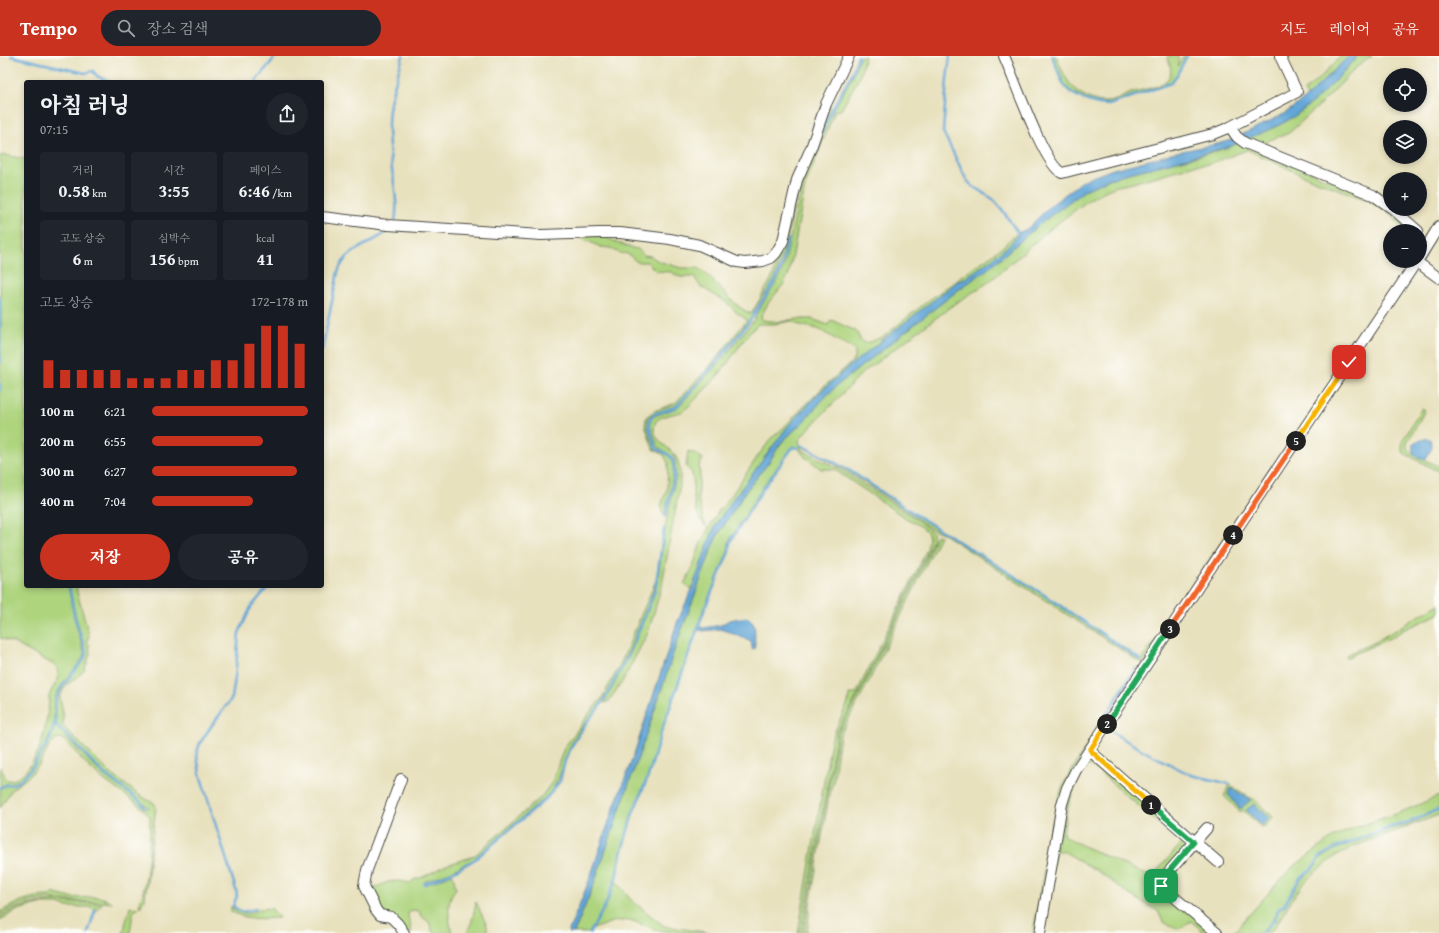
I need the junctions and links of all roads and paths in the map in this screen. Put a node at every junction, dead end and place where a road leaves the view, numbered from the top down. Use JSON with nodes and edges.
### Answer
{"nodes":[{"id":1,"x":849,"y":56,"type":"edge"},
{"id":2,"x":1004,"y":56,"type":"edge"},
{"id":3,"x":1280,"y":56,"type":"edge"},
{"id":4,"x":1230,"y":127,"type":"junction"},
{"id":5,"x":1383,"y":203,"type":"edge"},
{"id":6,"x":1401,"y":216,"type":"edge"},
{"id":7,"x":324,"y":217,"type":"edge"},
{"id":8,"x":1410,"y":224,"type":"edge"},
{"id":9,"x":1439,"y":226,"type":"edge"},
{"id":10,"x":1427,"y":237,"type":"edge"},
{"id":11,"x":1430,"y":239,"type":"junction"},
{"id":12,"x":1427,"y":244,"type":"edge"},
{"id":13,"x":1413,"y":268,"type":"edge"},
{"id":14,"x":1427,"y":268,"type":"edge"},
{"id":15,"x":1439,"y":278,"type":"edge"},
{"id":16,"x":1090,"y":750,"type":"junction"},
{"id":17,"x":401,"y":779,"type":"dead end"},
{"id":18,"x":1207,"y":828,"type":"dead end"},
{"id":19,"x":1194,"y":842,"type":"junction"},
{"id":20,"x":1218,"y":862,"type":"dead end"},
{"id":21,"x":404,"y":933,"type":"edge"},
{"id":22,"x":1040,"y":933,"type":"edge"},
{"id":23,"x":1217,"y":933,"type":"edge"}],
"edges":[{"from":1,"to":7,"type":"street"},
{"from":2,"to":4,"type":"street"},
{"from":3,"to":4,"type":"street"},
{"from":4,"to":5,"type":"street"},
{"from":6,"to":8,"type":"street"},
{"from":9,"to":11,"type":"street"},
{"from":10,"to":11,"type":"street"},
{"from":11,"to":12,"type":"street"},
{"from":13,"to":16,"type":"street"},
{"from":14,"to":15,"type":"street"},
{"from":16,"to":19,"type":"street"},
{"from":16,"to":22,"type":"street"},
{"from":17,"to":21,"type":"street"},
{"from":18,"to":19,"type":"street"},
{"from":19,"to":20,"type":"street"},
{"from":19,"to":23,"type":"street"}]}
